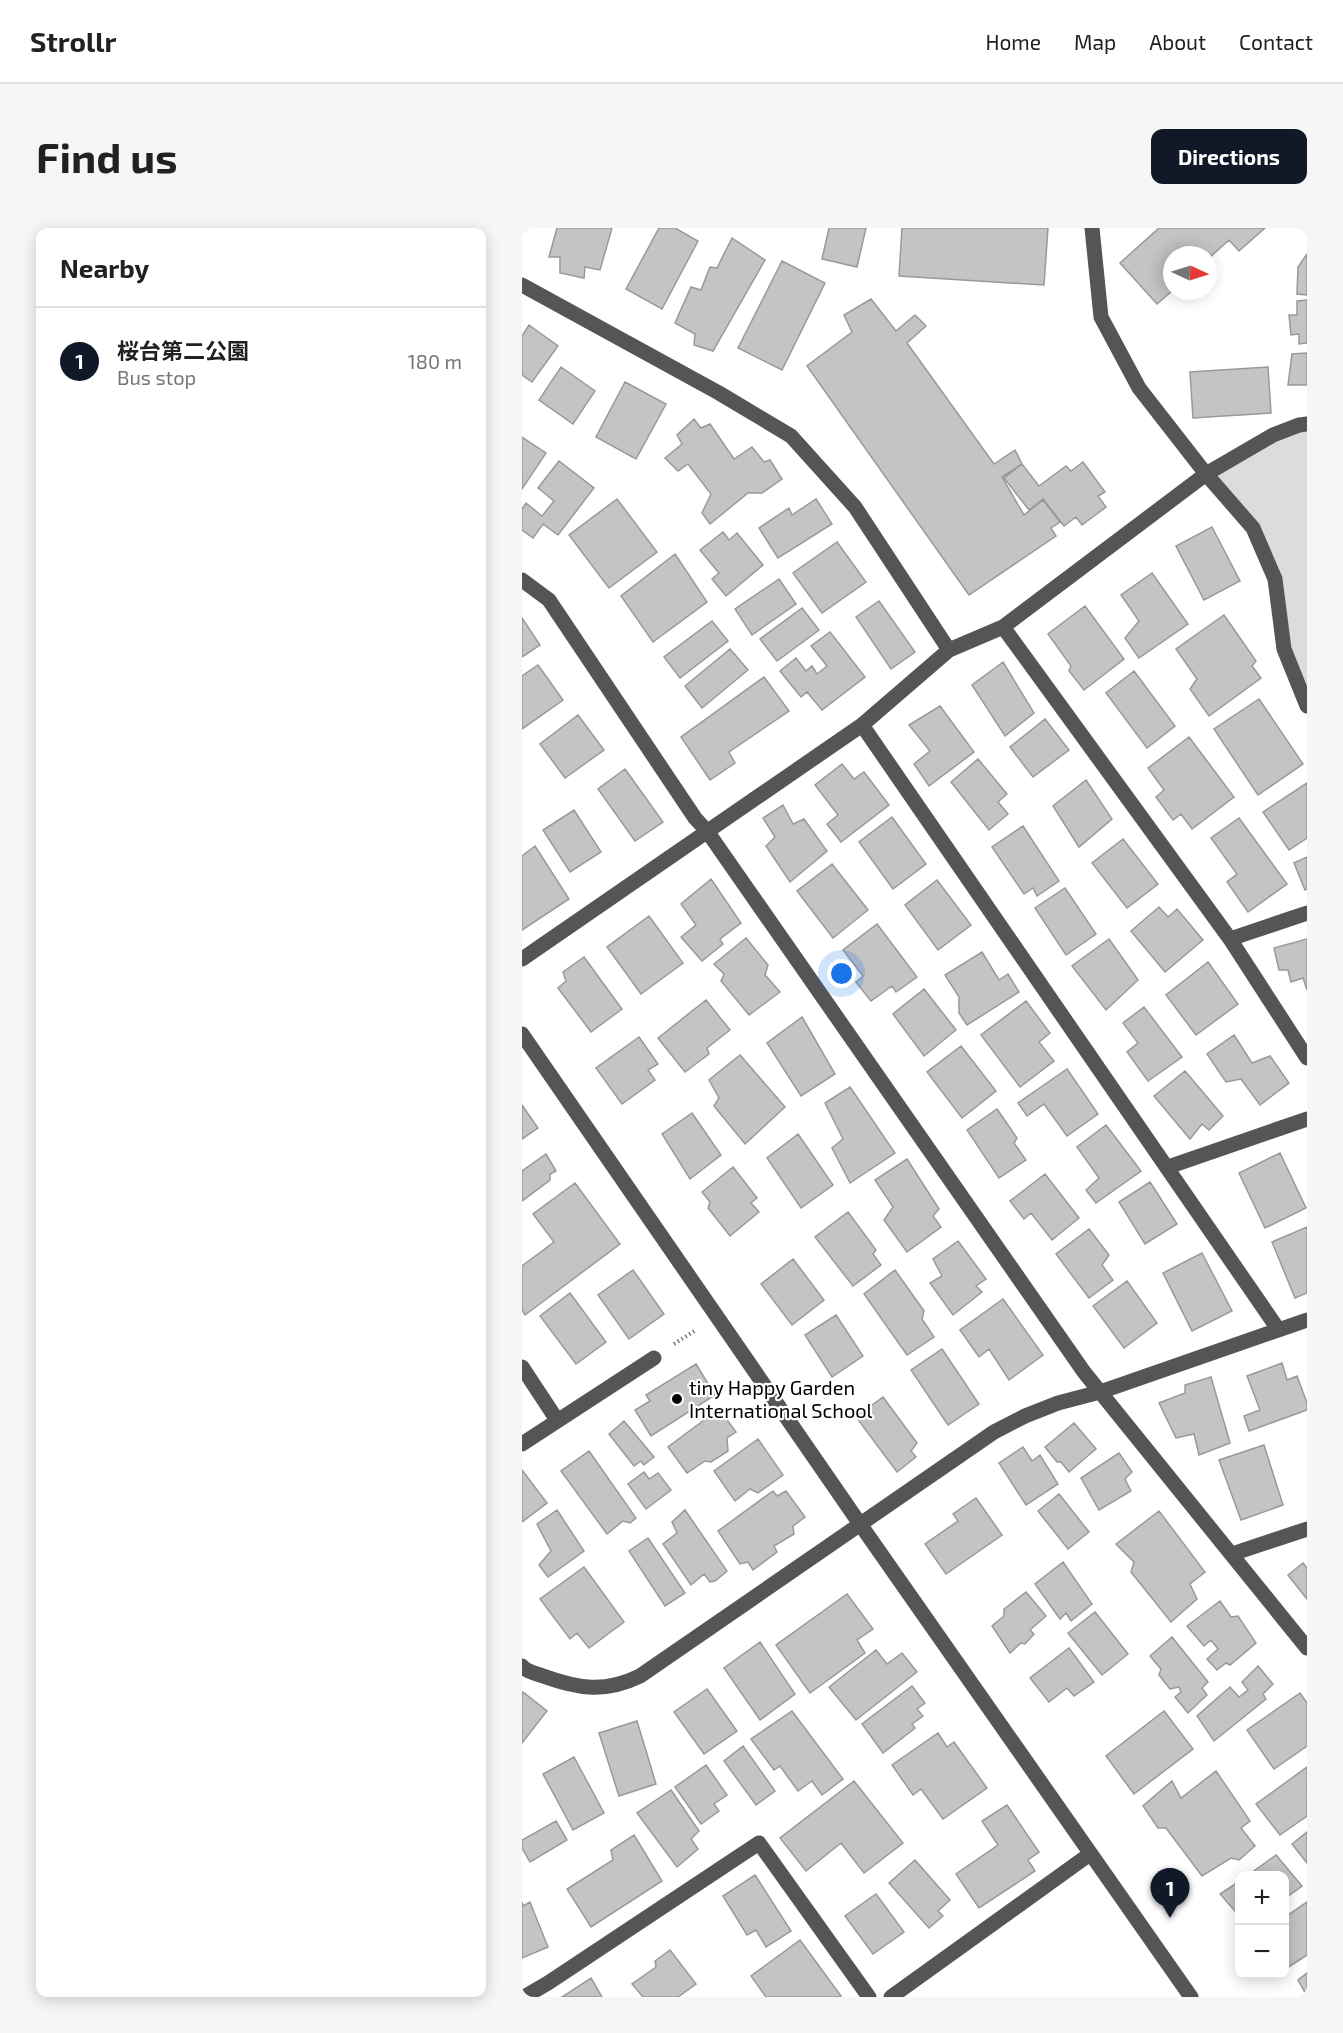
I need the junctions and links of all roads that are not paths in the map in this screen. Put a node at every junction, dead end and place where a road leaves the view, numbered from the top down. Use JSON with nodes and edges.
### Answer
{"nodes":[{"id":1,"x":1092,"y":228,"type":"edge"},
{"id":2,"x":522,"y":285,"type":"edge"},
{"id":3,"x":1307,"y":424,"type":"edge"},
{"id":4,"x":1206,"y":474,"type":"junction"},
{"id":5,"x":522,"y":580,"type":"edge"},
{"id":6,"x":1003,"y":627,"type":"junction"},
{"id":7,"x":949,"y":650,"type":"junction"},
{"id":8,"x":1307,"y":706,"type":"edge"},
{"id":9,"x":862,"y":725,"type":"junction"},
{"id":10,"x":707,"y":831,"type":"junction"},
{"id":11,"x":1307,"y":913,"type":"edge"},
{"id":12,"x":1230,"y":939,"type":"junction"},
{"id":13,"x":522,"y":959,"type":"edge"},
{"id":14,"x":522,"y":1034,"type":"edge"},
{"id":15,"x":1307,"y":1058,"type":"edge"},
{"id":16,"x":1307,"y":1119,"type":"edge"},
{"id":17,"x":1168,"y":1167,"type":"junction"},
{"id":18,"x":1307,"y":1320,"type":"edge"},
{"id":19,"x":1278,"y":1329,"type":"junction"},
{"id":20,"x":654,"y":1358,"type":"road end"},
{"id":21,"x":522,"y":1367,"type":"edge"},
{"id":22,"x":1100,"y":1392,"type":"junction"},
{"id":23,"x":557,"y":1420,"type":"junction"},
{"id":24,"x":522,"y":1444,"type":"edge"},
{"id":25,"x":860,"y":1524,"type":"junction"},
{"id":26,"x":1307,"y":1529,"type":"edge"},
{"id":27,"x":1232,"y":1554,"type":"junction"},
{"id":28,"x":1307,"y":1648,"type":"edge"},
{"id":29,"x":522,"y":1666,"type":"edge"},
{"id":30,"x":1090,"y":1854,"type":"junction"},
{"id":31,"x":524,"y":1997,"type":"edge"},
{"id":32,"x":869,"y":1997,"type":"edge"},
{"id":33,"x":891,"y":1997,"type":"edge"},
{"id":34,"x":1191,"y":1997,"type":"edge"}],
"edges":[{"from":1,"to":4,"type":"street"},
{"from":2,"to":7,"type":"street"},
{"from":3,"to":4,"type":"street"},
{"from":4,"to":6,"type":"street"},
{"from":4,"to":8,"type":"street"},
{"from":5,"to":10,"type":"street"},
{"from":6,"to":7,"type":"street"},
{"from":6,"to":12,"type":"street"},
{"from":7,"to":9,"type":"street"},
{"from":9,"to":10,"type":"street"},
{"from":9,"to":17,"type":"street"},
{"from":10,"to":13,"type":"street"},
{"from":10,"to":22,"type":"street"},
{"from":11,"to":12,"type":"street"},
{"from":12,"to":15,"type":"street"},
{"from":14,"to":25,"type":"street"},
{"from":16,"to":17,"type":"street"},
{"from":17,"to":19,"type":"street"},
{"from":18,"to":19,"type":"street"},
{"from":19,"to":22,"type":"street"},
{"from":20,"to":23,"type":"street"},
{"from":21,"to":23,"type":"street"},
{"from":22,"to":25,"type":"street"},
{"from":22,"to":27,"type":"street"},
{"from":23,"to":24,"type":"street"},
{"from":25,"to":29,"type":"street"},
{"from":25,"to":30,"type":"street"},
{"from":26,"to":27,"type":"street"},
{"from":27,"to":28,"type":"street"},
{"from":30,"to":33,"type":"street"},
{"from":30,"to":34,"type":"street"},
{"from":31,"to":32,"type":"street"}]}
